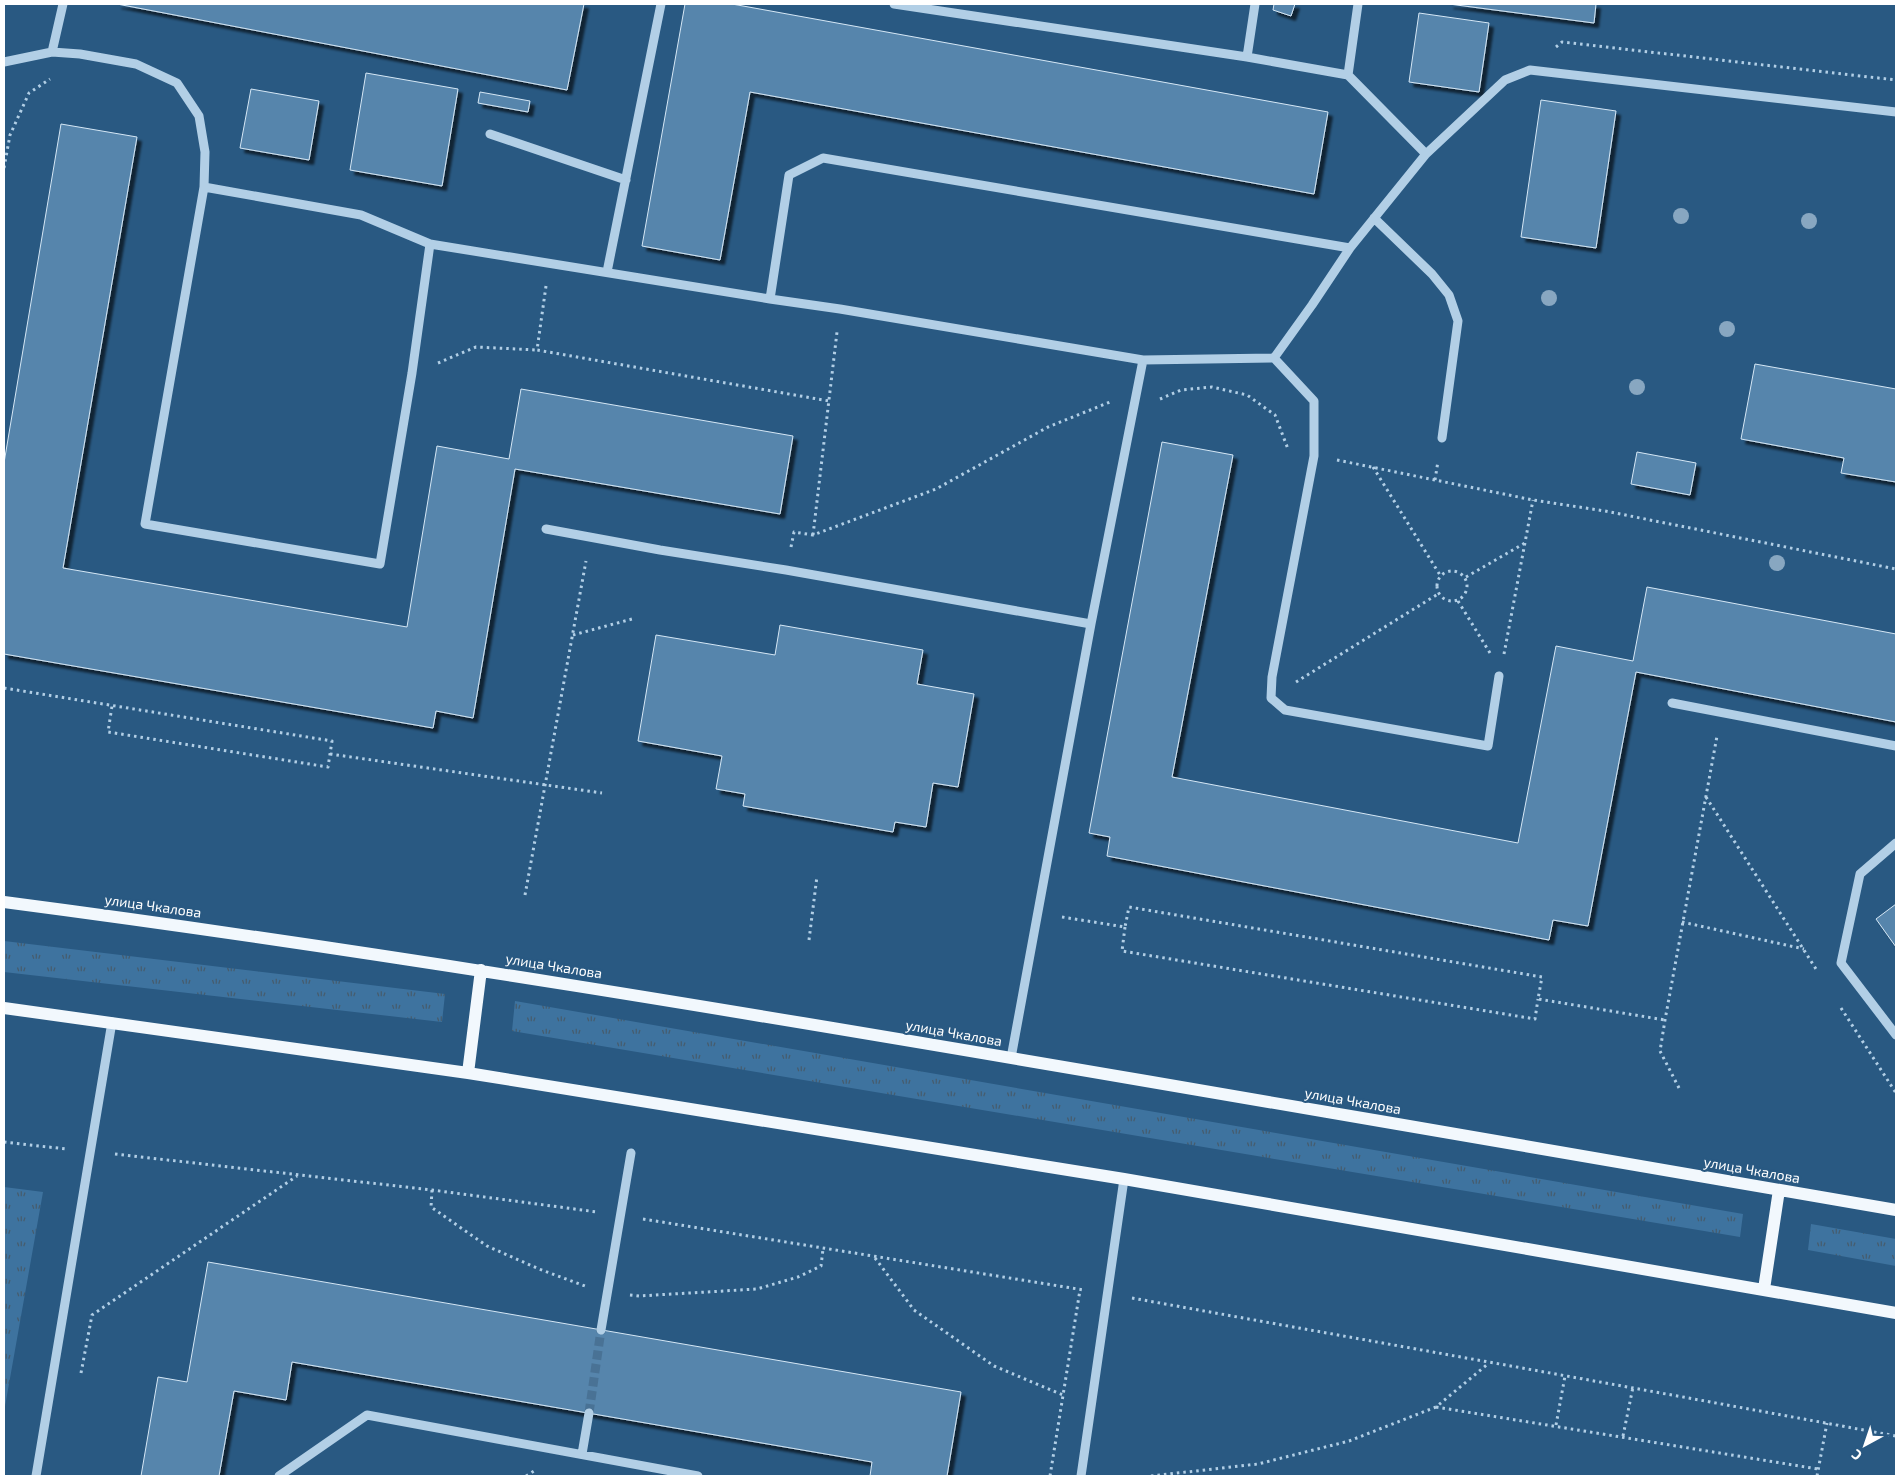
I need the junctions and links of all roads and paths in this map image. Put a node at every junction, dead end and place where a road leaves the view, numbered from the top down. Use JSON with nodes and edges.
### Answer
{"nodes":[{"id":1,"x":62,"y":4,"type":"edge"},
{"id":2,"x":661,"y":4,"type":"edge"},
{"id":3,"x":894,"y":4,"type":"edge"},
{"id":4,"x":1255,"y":4,"type":"edge"},
{"id":5,"x":1358,"y":4,"type":"edge"},
{"id":6,"x":52,"y":52,"type":"junction"},
{"id":7,"x":1247,"y":58,"type":"junction"},
{"id":8,"x":4,"y":62,"type":"edge"},
{"id":9,"x":1530,"y":70,"type":"junction"},
{"id":10,"x":58,"y":74,"type":"dead end"},
{"id":11,"x":1348,"y":76,"type":"junction"},
{"id":12,"x":1896,"y":80,"type":"edge"},
{"id":13,"x":1896,"y":112,"type":"edge"},
{"id":14,"x":490,"y":134,"type":"dead end"},
{"id":15,"x":1426,"y":154,"type":"junction"},
{"id":16,"x":4,"y":168,"type":"edge"},
{"id":17,"x":626,"y":180,"type":"junction"},
{"id":18,"x":204,"y":187,"type":"junction"},
{"id":19,"x":1374,"y":218,"type":"junction"},
{"id":20,"x":430,"y":244,"type":"junction"},
{"id":21,"x":1350,"y":248,"type":"junction"},
{"id":22,"x":549,"y":263,"type":"junction"},
{"id":23,"x":607,"y":272,"type":"junction"},
{"id":24,"x":770,"y":299,"type":"junction"},
{"id":25,"x":840,"y":309,"type":"junction"},
{"id":26,"x":537,"y":350,"type":"junction"},
{"id":27,"x":1274,"y":358,"type":"junction"},
{"id":28,"x":1143,"y":360,"type":"junction"},
{"id":29,"x":412,"y":373,"type":"junction"},
{"id":30,"x":829,"y":401,"type":"junction"},
{"id":31,"x":1134,"y":405,"type":"junction"},
{"id":32,"x":1442,"y":438,"type":"dead end"},
{"id":33,"x":1314,"y":456,"type":"junction"},
{"id":34,"x":1372,"y":467,"type":"junction"},
{"id":35,"x":1533,"y":500,"type":"junction"},
{"id":36,"x":546,"y":529,"type":"dead end"},
{"id":37,"x":813,"y":535,"type":"junction"},
{"id":38,"x":590,"y":537,"type":"junction"},
{"id":39,"x":1525,"y":543,"type":"junction"},
{"id":40,"x":1896,"y":569,"type":"edge"},
{"id":41,"x":786,"y":570,"type":"junction"},
{"id":42,"x":1440,"y":575,"type":"junction"},
{"id":43,"x":1466,"y":577,"type":"junction"},
{"id":44,"x":1438,"y":594,"type":"junction"},
{"id":45,"x":1458,"y":600,"type":"junction"},
{"id":46,"x":632,"y":619,"type":"dead end"},
{"id":47,"x":1091,"y":624,"type":"junction"},
{"id":48,"x":572,"y":635,"type":"junction"},
{"id":49,"x":1500,"y":673,"type":"junction"},
{"id":50,"x":4,"y":688,"type":"edge"},
{"id":51,"x":1271,"y":698,"type":"junction"},
{"id":52,"x":1672,"y":703,"type":"dead end"},
{"id":53,"x":112,"y":706,"type":"junction"},
{"id":54,"x":1721,"y":712,"type":"junction"},
{"id":55,"x":1896,"y":746,"type":"edge"},
{"id":56,"x":330,"y":754,"type":"junction"},
{"id":57,"x":546,"y":784,"type":"junction"},
{"id":58,"x":602,"y":793,"type":"dead end"},
{"id":59,"x":1706,"y":797,"type":"junction"},
{"id":60,"x":1896,"y":843,"type":"edge"},
{"id":61,"x":817,"y":876,"type":"dead end"},
{"id":62,"x":525,"y":895,"type":"dead end"},
{"id":63,"x":4,"y":902,"type":"edge"},
{"id":64,"x":1037,"y":912,"type":"junction"},
{"id":65,"x":1682,"y":922,"type":"junction"},
{"id":66,"x":1125,"y":927,"type":"junction"},
{"id":67,"x":809,"y":940,"type":"dead end"},
{"id":68,"x":1804,"y":949,"type":"junction"},
{"id":69,"x":481,"y":970,"type":"junction"},
{"id":70,"x":1819,"y":973,"type":"dead end"},
{"id":71,"x":1538,"y":999,"type":"junction"},
{"id":72,"x":1840,"y":1005,"type":"dead end"},
{"id":73,"x":4,"y":1008,"type":"edge"},
{"id":74,"x":1665,"y":1020,"type":"junction"},
{"id":75,"x":112,"y":1022,"type":"junction"},
{"id":76,"x":1896,"y":1036,"type":"edge"},
{"id":77,"x":1011,"y":1058,"type":"junction"},
{"id":78,"x":468,"y":1073,"type":"junction"},
{"id":79,"x":1679,"y":1088,"type":"dead end"},
{"id":80,"x":1896,"y":1094,"type":"edge"},
{"id":81,"x":4,"y":1142,"type":"edge"},
{"id":82,"x":89,"y":1151,"type":"junction"},
{"id":83,"x":631,"y":1152,"type":"dead end"},
{"id":84,"x":297,"y":1176,"type":"junction"},
{"id":85,"x":1124,"y":1179,"type":"junction"},
{"id":86,"x":1779,"y":1190,"type":"junction"},
{"id":87,"x":1896,"y":1210,"type":"edge"},
{"id":88,"x":620,"y":1215,"type":"junction"},
{"id":89,"x":874,"y":1257,"type":"junction"},
{"id":90,"x":1080,"y":1290,"type":"junction"},
{"id":91,"x":1764,"y":1290,"type":"junction"},
{"id":92,"x":1108,"y":1293,"type":"junction"},
{"id":93,"x":1896,"y":1313,"type":"edge"},
{"id":94,"x":602,"y":1330,"type":"tunnel mouth"},
{"id":95,"x":1489,"y":1363,"type":"junction"},
{"id":96,"x":1565,"y":1376,"type":"junction"},
{"id":97,"x":79,"y":1382,"type":"dead end"},
{"id":98,"x":1633,"y":1387,"type":"junction"},
{"id":99,"x":1064,"y":1395,"type":"junction"},
{"id":100,"x":1436,"y":1407,"type":"junction"},
{"id":101,"x":589,"y":1413,"type":"tunnel mouth"},
{"id":102,"x":1827,"y":1423,"type":"junction"},
{"id":103,"x":1556,"y":1426,"type":"junction"},
{"id":104,"x":1623,"y":1436,"type":"junction"},
{"id":105,"x":1896,"y":1436,"type":"edge"},
{"id":106,"x":582,"y":1454,"type":"junction"},
{"id":107,"x":1818,"y":1470,"type":"junction"},
{"id":108,"x":36,"y":1476,"type":"edge"},
{"id":109,"x":279,"y":1476,"type":"edge"},
{"id":110,"x":698,"y":1476,"type":"edge"},
{"id":111,"x":1050,"y":1476,"type":"edge"},
{"id":112,"x":1081,"y":1476,"type":"edge"},
{"id":113,"x":1151,"y":1476,"type":"edge"},
{"id":114,"x":1817,"y":1476,"type":"edge"}],
"edges":[{"from":1,"to":6,"type":"street"},
{"from":2,"to":17,"type":"street"},
{"from":3,"to":7,"type":"street"},
{"from":4,"to":7,"type":"street"},
{"from":5,"to":11,"type":"street"},
{"from":6,"to":8,"type":"street"},
{"from":6,"to":18,"type":"street"},
{"from":7,"to":11,"type":"street"},
{"from":9,"to":12,"type":"path"},
{"from":9,"to":13,"type":"street"},
{"from":9,"to":15,"type":"street"},
{"from":10,"to":16,"type":"path"},
{"from":11,"to":15,"type":"street"},
{"from":14,"to":17,"type":"street"},
{"from":15,"to":19,"type":"street"},
{"from":17,"to":23,"type":"street"},
{"from":18,"to":20,"type":"street"},
{"from":18,"to":29,"type":"street"},
{"from":19,"to":21,"type":"street"},
{"from":19,"to":32,"type":"street"},
{"from":20,"to":22,"type":"street"},
{"from":20,"to":29,"type":"street"},
{"from":21,"to":24,"type":"street"},
{"from":21,"to":27,"type":"street"},
{"from":22,"to":23,"type":"street"},
{"from":22,"to":26,"type":"path"},
{"from":23,"to":24,"type":"street"},
{"from":24,"to":25,"type":"street"},
{"from":25,"to":28,"type":"street"},
{"from":25,"to":30,"type":"path"},
{"from":26,"to":29,"type":"path"},
{"from":26,"to":30,"type":"path"},
{"from":27,"to":28,"type":"street"},
{"from":27,"to":33,"type":"street"},
{"from":28,"to":31,"type":"street"},
{"from":30,"to":37,"type":"path"},
{"from":31,"to":33,"type":"path"},
{"from":31,"to":37,"type":"path"},
{"from":31,"to":47,"type":"street"},
{"from":33,"to":34,"type":"path"},
{"from":33,"to":51,"type":"street"},
{"from":34,"to":35,"type":"path"},
{"from":34,"to":42,"type":"path"},
{"from":35,"to":39,"type":"path"},
{"from":35,"to":40,"type":"path"},
{"from":36,"to":38,"type":"street"},
{"from":37,"to":41,"type":"path"},
{"from":38,"to":41,"type":"street"},
{"from":38,"to":48,"type":"path"},
{"from":39,"to":43,"type":"path"},
{"from":39,"to":49,"type":"path"},
{"from":41,"to":47,"type":"street"},
{"from":42,"to":43,"type":"path"},
{"from":42,"to":44,"type":"path"},
{"from":43,"to":45,"type":"path"},
{"from":44,"to":45,"type":"path"},
{"from":44,"to":51,"type":"path"},
{"from":45,"to":49,"type":"path"},
{"from":46,"to":48,"type":"path"},
{"from":47,"to":64,"type":"street"},
{"from":48,"to":57,"type":"path"},
{"from":49,"to":51,"type":"street"},
{"from":50,"to":53,"type":"path"},
{"from":52,"to":54,"type":"street"},
{"from":53,"to":56,"type":"path"},
{"from":53,"to":56,"type":"path"},
{"from":54,"to":55,"type":"street"},
{"from":54,"to":59,"type":"path"},
{"from":56,"to":57,"type":"path"},
{"from":57,"to":58,"type":"path"},
{"from":57,"to":62,"type":"path"},
{"from":59,"to":65,"type":"path"},
{"from":59,"to":68,"type":"path"},
{"from":60,"to":76,"type":"street"},
{"from":61,"to":67,"type":"path"},
{"from":63,"to":69,"type":"main road","name":"улица Чкалова"},
{"from":64,"to":66,"type":"path"},
{"from":64,"to":77,"type":"street"},
{"from":65,"to":68,"type":"path"},
{"from":65,"to":74,"type":"path"},
{"from":66,"to":71,"type":"path"},
{"from":66,"to":71,"type":"path"},
{"from":68,"to":70,"type":"path"},
{"from":69,"to":77,"type":"main road","name":"улица Чкалова"},
{"from":69,"to":78,"type":"main road"},
{"from":71,"to":74,"type":"path"},
{"from":72,"to":80,"type":"path"},
{"from":73,"to":75,"type":"main road"},
{"from":74,"to":79,"type":"path"},
{"from":75,"to":78,"type":"main road"},
{"from":75,"to":82,"type":"street"},
{"from":77,"to":86,"type":"main road","name":"улица Чкалова"},
{"from":78,"to":85,"type":"main road"},
{"from":81,"to":82,"type":"path"},
{"from":82,"to":84,"type":"path"},
{"from":82,"to":108,"type":"street"},
{"from":83,"to":88,"type":"street"},
{"from":84,"to":88,"type":"path"},
{"from":84,"to":97,"type":"path"},
{"from":85,"to":91,"type":"main road"},
{"from":85,"to":92,"type":"street"},
{"from":86,"to":87,"type":"main road","name":"улица Чкалова"},
{"from":86,"to":91,"type":"main road"},
{"from":88,"to":89,"type":"path"},
{"from":88,"to":94,"type":"street"},
{"from":89,"to":90,"type":"path"},
{"from":89,"to":99,"type":"path"},
{"from":90,"to":92,"type":"path"},
{"from":90,"to":99,"type":"path"},
{"from":91,"to":93,"type":"main road"},
{"from":92,"to":95,"type":"path"},
{"from":92,"to":112,"type":"street"},
{"from":95,"to":96,"type":"path"},
{"from":95,"to":100,"type":"path"},
{"from":96,"to":98,"type":"path"},
{"from":96,"to":103,"type":"path"},
{"from":98,"to":102,"type":"path"},
{"from":98,"to":104,"type":"path"},
{"from":99,"to":111,"type":"path"},
{"from":100,"to":103,"type":"path"},
{"from":100,"to":113,"type":"path"},
{"from":101,"to":106,"type":"street"},
{"from":102,"to":105,"type":"path"},
{"from":102,"to":107,"type":"path"},
{"from":103,"to":104,"type":"path"},
{"from":104,"to":107,"type":"path"},
{"from":106,"to":109,"type":"street"},
{"from":106,"to":110,"type":"street"},
{"from":107,"to":114,"type":"path"}]}
